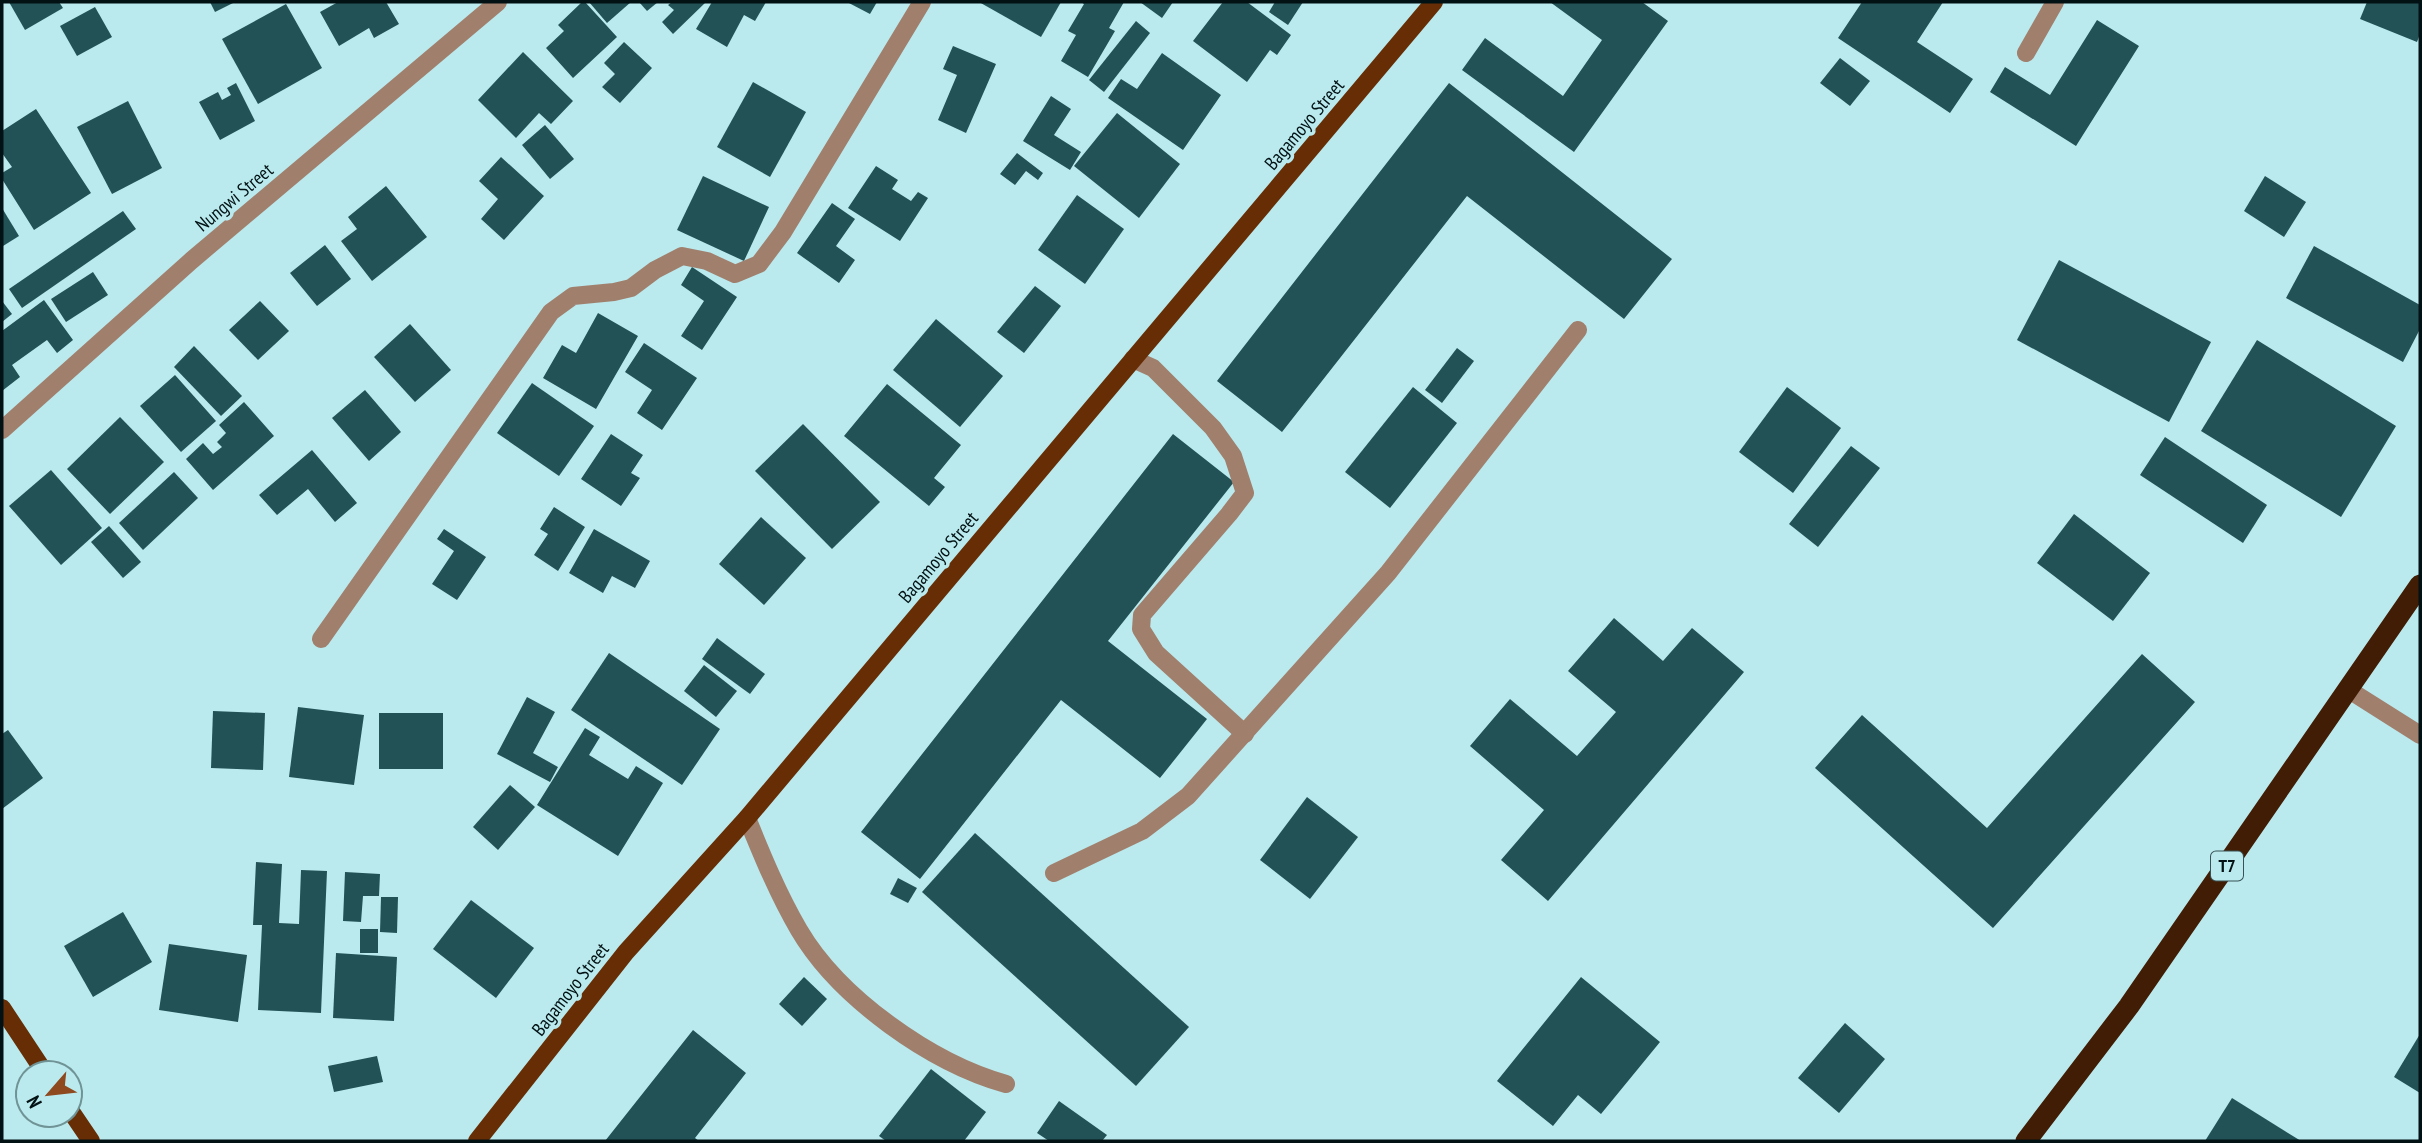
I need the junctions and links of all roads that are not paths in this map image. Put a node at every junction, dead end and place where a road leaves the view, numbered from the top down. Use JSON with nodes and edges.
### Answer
{"nodes":[{"id":1,"x":498,"y":2,"type":"edge"},
{"id":2,"x":922,"y":2,"type":"edge"},
{"id":3,"x":1434,"y":2,"type":"edge"},
{"id":4,"x":2055,"y":2,"type":"edge"},
{"id":5,"x":2026,"y":53,"type":"dead end"},
{"id":6,"x":1578,"y":330,"type":"dead end"},
{"id":7,"x":1133,"y":359,"type":"junction"},
{"id":8,"x":2,"y":430,"type":"edge"},
{"id":9,"x":2420,"y":585,"type":"edge"},
{"id":10,"x":321,"y":639,"type":"dead end"},
{"id":11,"x":2349,"y":690,"type":"junction"},
{"id":12,"x":1245,"y":734,"type":"junction"},
{"id":13,"x":2420,"y":735,"type":"edge"},
{"id":14,"x":747,"y":818,"type":"junction"},
{"id":15,"x":1054,"y":873,"type":"dead end"},
{"id":16,"x":2,"y":1008,"type":"edge"},
{"id":17,"x":36,"y":1059,"type":"edge"},
{"id":18,"x":1006,"y":1084,"type":"dead end"},
{"id":19,"x":477,"y":1141,"type":"edge"},
{"id":20,"x":2026,"y":1141,"type":"edge"}],
"edges":[{"from":1,"to":8,"type":"street","name":"Nungwi Street"},
{"from":2,"to":10,"type":"street"},
{"from":3,"to":7,"type":"main road","name":"Bagamoyo Street"},
{"from":4,"to":5,"type":"street"},
{"from":6,"to":12,"type":"street"},
{"from":7,"to":12,"type":"street"},
{"from":7,"to":14,"type":"main road","name":"Bagamoyo Street"},
{"from":9,"to":11,"type":"highway","number":"T7"},
{"from":11,"to":13,"type":"street"},
{"from":11,"to":20,"type":"highway","number":"T7"},
{"from":12,"to":15,"type":"street"},
{"from":14,"to":18,"type":"street"},
{"from":14,"to":19,"type":"main road","name":"Bagamoyo Street"},
{"from":16,"to":17,"type":"main road"}]}
